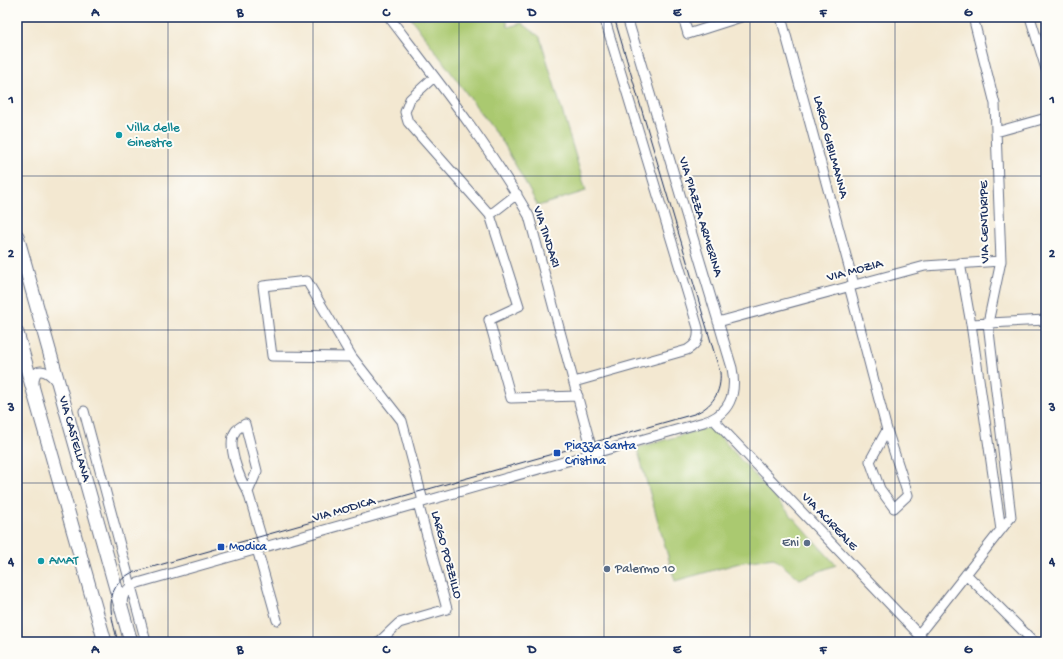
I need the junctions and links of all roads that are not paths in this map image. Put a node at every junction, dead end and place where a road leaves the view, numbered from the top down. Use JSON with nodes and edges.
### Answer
{"nodes":[{"id":1,"x":389,"y":17,"type":"edge"},
{"id":2,"x":604,"y":17,"type":"edge"},
{"id":3,"x":627,"y":17,"type":"edge"},
{"id":4,"x":683,"y":17,"type":"edge"},
{"id":5,"x":741,"y":17,"type":"edge"},
{"id":6,"x":781,"y":17,"type":"edge"},
{"id":7,"x":973,"y":17,"type":"edge"},
{"id":8,"x":1030,"y":17,"type":"edge"},
{"id":9,"x":1046,"y":69,"type":"edge"},
{"id":10,"x":434,"y":77,"type":"junction"},
{"id":11,"x":1046,"y":118,"type":"edge"},
{"id":12,"x":996,"y":132,"type":"junction"},
{"id":13,"x":517,"y":194,"type":"junction"},
{"id":14,"x":490,"y":215,"type":"junction"},
{"id":15,"x":17,"y":236,"type":"edge"},
{"id":16,"x":1001,"y":261,"type":"junction"},
{"id":17,"x":960,"y":263,"type":"junction"},
{"id":18,"x":851,"y":285,"type":"junction"},
{"id":19,"x":1046,"y":320,"type":"edge"},
{"id":20,"x":718,"y":322,"type":"junction"},
{"id":21,"x":988,"y":323,"type":"junction"},
{"id":22,"x":971,"y":324,"type":"junction"},
{"id":23,"x":18,"y":340,"type":"edge"},
{"id":24,"x":352,"y":357,"type":"junction"},
{"id":25,"x":574,"y":382,"type":"junction"},
{"id":26,"x":58,"y":384,"type":"junction"},
{"id":27,"x":34,"y":395,"type":"junction"},
{"id":28,"x":578,"y":396,"type":"junction"},
{"id":29,"x":84,"y":410,"type":"dead end"},
{"id":30,"x":713,"y":419,"type":"junction"},
{"id":31,"x":887,"y":430,"type":"junction"},
{"id":32,"x":593,"y":454,"type":"junction"},
{"id":33,"x":248,"y":492,"type":"junction"},
{"id":34,"x":421,"y":502,"type":"junction"},
{"id":35,"x":1001,"y":530,"type":"junction"},
{"id":36,"x":260,"y":548,"type":"junction"},
{"id":37,"x":966,"y":574,"type":"junction"},
{"id":38,"x":131,"y":586,"type":"junction"},
{"id":39,"x":122,"y":612,"type":"junction"},
{"id":40,"x":277,"y":620,"type":"dead end"},
{"id":41,"x":919,"y":634,"type":"junction"},
{"id":42,"x":106,"y":642,"type":"edge"},
{"id":43,"x":131,"y":642,"type":"edge"},
{"id":44,"x":146,"y":642,"type":"edge"},
{"id":45,"x":379,"y":642,"type":"edge"},
{"id":46,"x":926,"y":642,"type":"edge"},
{"id":47,"x":1034,"y":642,"type":"edge"}],
"edges":[{"from":1,"to":10,"type":"street","name":"VIA TINDARI"},
{"from":2,"to":25,"type":"street"},
{"from":3,"to":20,"type":"street","name":"VIA PIAZZA ARMERINA"},
{"from":4,"to":5,"type":"street"},
{"from":6,"to":18,"type":"street","name":"LARGO GIBILMANNA"},
{"from":7,"to":12,"type":"street","name":"VIA CENTURIPE"},
{"from":8,"to":9,"type":"street"},
{"from":10,"to":13,"type":"street","name":"VIA TINDARI"},
{"from":10,"to":14,"type":"street"},
{"from":11,"to":12,"type":"street"},
{"from":12,"to":16,"type":"street","name":"VIA CENTURIPE"},
{"from":13,"to":14,"type":"street"},
{"from":13,"to":25,"type":"street","name":"VIA TINDARI"},
{"from":14,"to":28,"type":"street"},
{"from":15,"to":26,"type":"main road","name":"VIA CASTELLANA"},
{"from":16,"to":17,"type":"street","name":"VIA MOZIA"},
{"from":16,"to":21,"type":"street","name":"VIA CENTURIPE"},
{"from":17,"to":18,"type":"street","name":"VIA MOZIA"},
{"from":17,"to":22,"type":"street"},
{"from":18,"to":20,"type":"street","name":"VIA MOZIA"},
{"from":18,"to":31,"type":"street","name":"LARGO GIBILMANNA"},
{"from":19,"to":21,"type":"street"},
{"from":20,"to":30,"type":"street","name":"VIA PIAZZA ARMERINA"},
{"from":21,"to":22,"type":"street"},
{"from":21,"to":35,"type":"street","name":"VIA CENTURIPE"},
{"from":22,"to":35,"type":"street"},
{"from":23,"to":27,"type":"main road","name":"VIA CASTELLANA"},
{"from":24,"to":24,"type":"street"},
{"from":24,"to":34,"type":"street"},
{"from":25,"to":28,"type":"street","name":"VIA TINDARI"},
{"from":26,"to":27,"type":"street"},
{"from":26,"to":39,"type":"main road","name":"VIA CASTELLANA"},
{"from":27,"to":42,"type":"main road","name":"VIA CASTELLANA"},
{"from":28,"to":32,"type":"street","name":"VIA TINDARI"},
{"from":29,"to":38,"type":"street"},
{"from":30,"to":32,"type":"street"},
{"from":30,"to":41,"type":"street","name":"VIA ACIREALE"},
{"from":31,"to":31,"type":"street","name":"LARGO GIBILMANNA"},
{"from":32,"to":34,"type":"street","name":"VIA MODICA"},
{"from":33,"to":33,"type":"street"},
{"from":33,"to":36,"type":"street"},
{"from":34,"to":36,"type":"street","name":"VIA MODICA"},
{"from":34,"to":45,"type":"street","name":"LARGO POZZILLO"},
{"from":35,"to":37,"type":"street","name":"VIA CENTURIPE"},
{"from":36,"to":38,"type":"street","name":"VIA MODICA"},
{"from":36,"to":40,"type":"street"},
{"from":37,"to":41,"type":"street","name":"VIA CENTURIPE"},
{"from":37,"to":47,"type":"street"},
{"from":38,"to":39,"type":"street"},
{"from":38,"to":44,"type":"street"},
{"from":39,"to":43,"type":"main road","name":"VIA CASTELLANA"},
{"from":41,"to":46,"type":"street","name":"VIA ACIREALE"}]}
